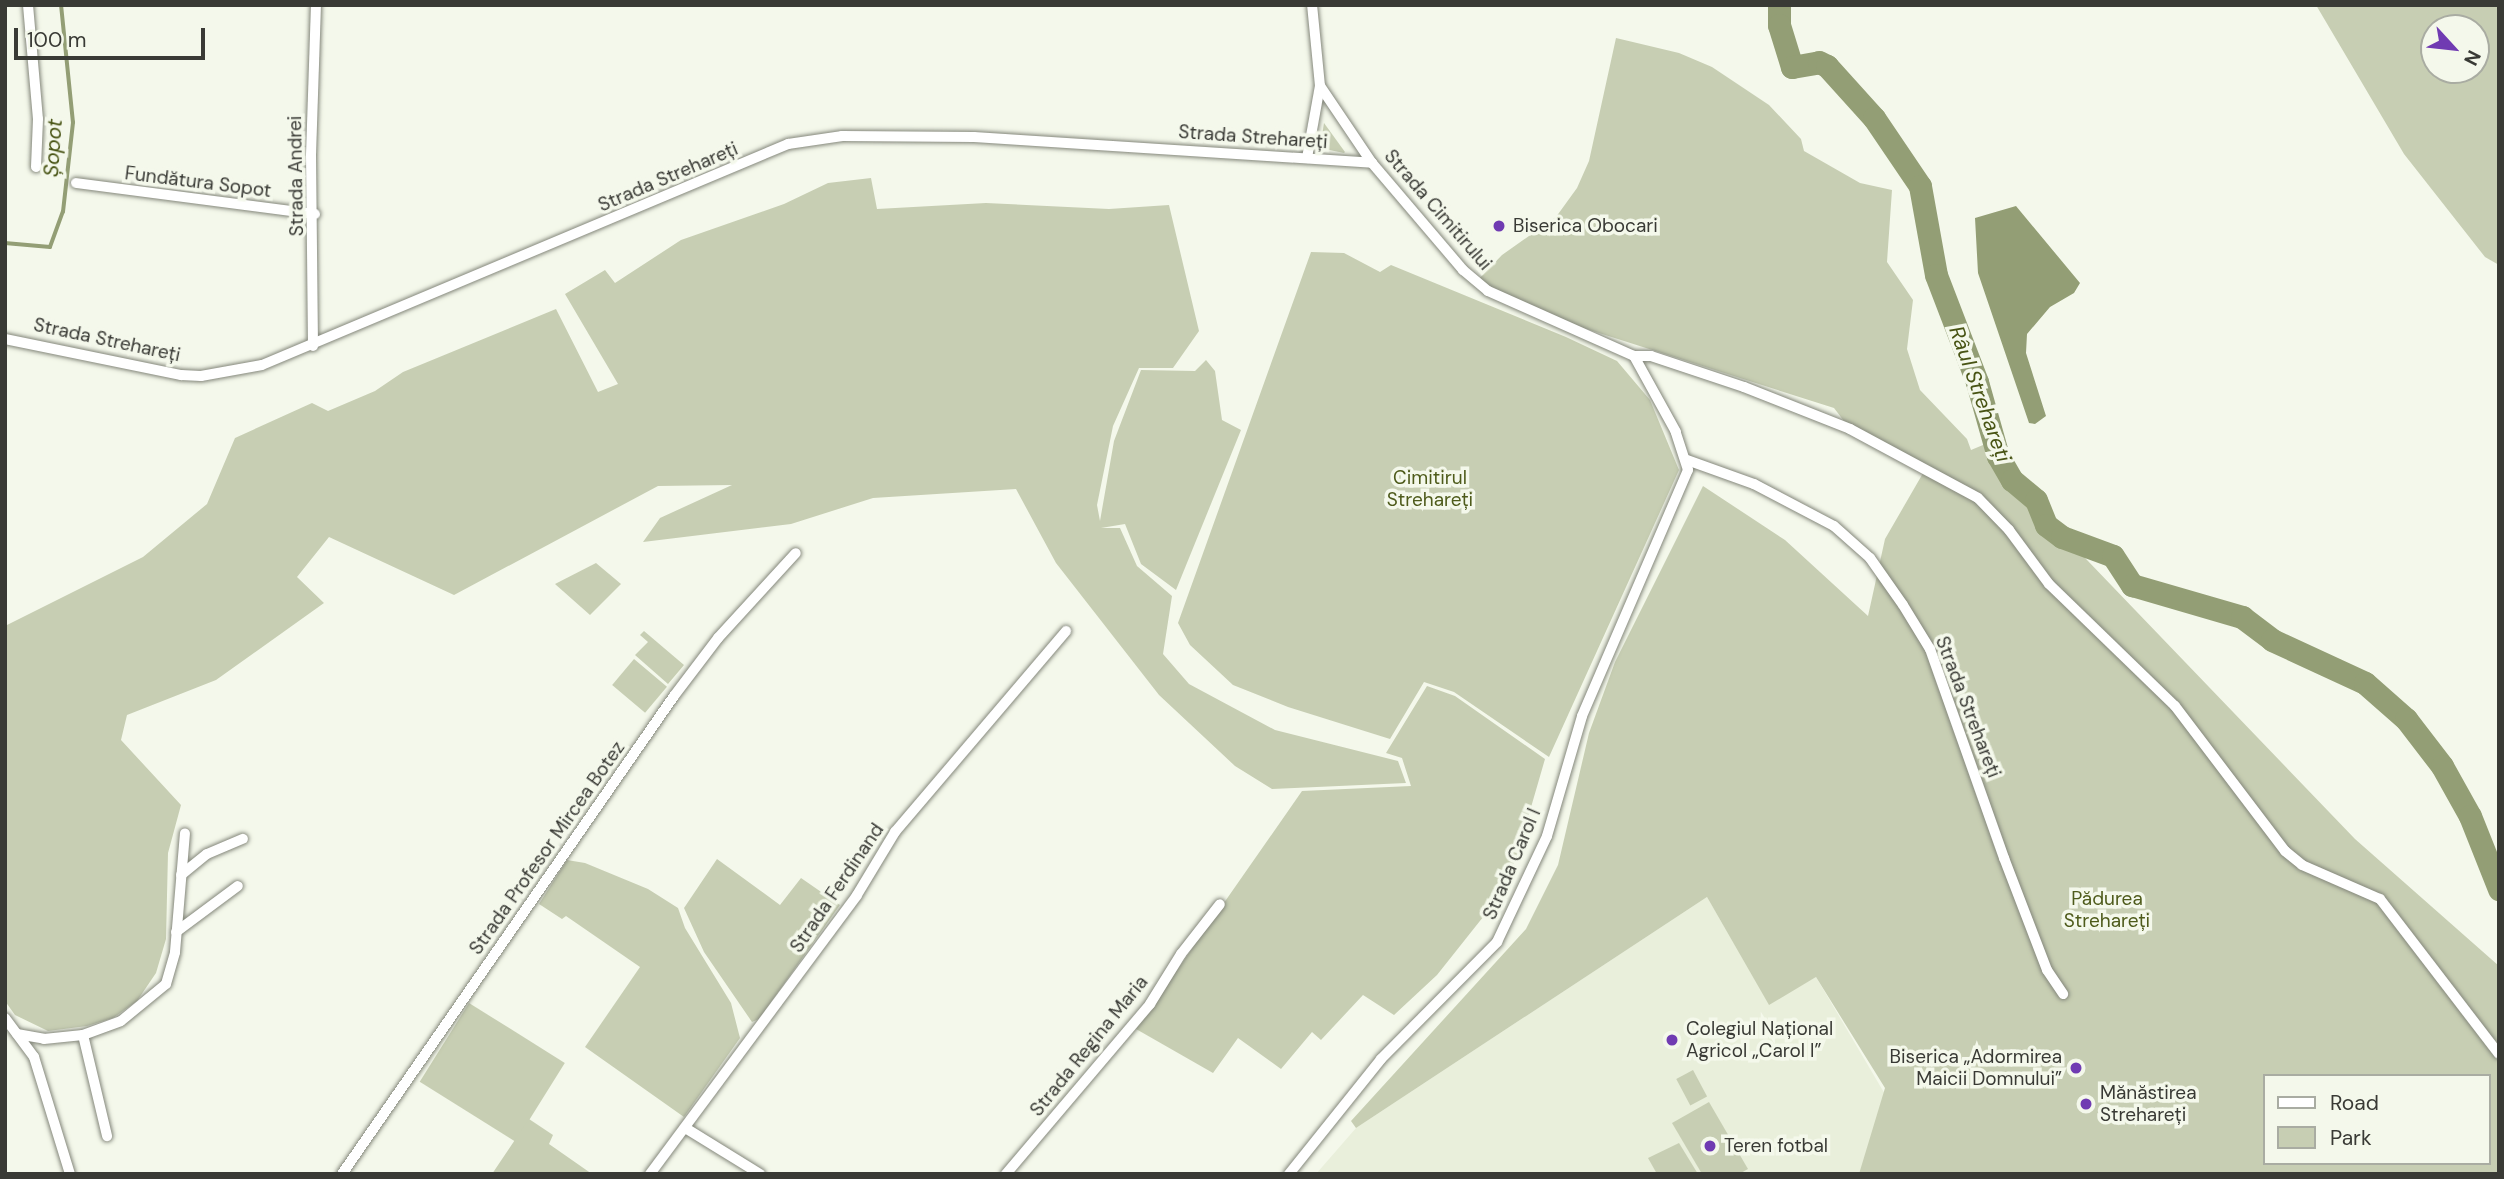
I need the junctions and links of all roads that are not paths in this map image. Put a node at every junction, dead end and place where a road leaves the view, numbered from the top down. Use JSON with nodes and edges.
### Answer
{"nodes":[{"id":1,"x":28,"y":5,"type":"edge"},
{"id":2,"x":316,"y":5,"type":"edge"},
{"id":3,"x":1312,"y":5,"type":"edge"},
{"id":4,"x":1320,"y":86,"type":"junction"},
{"id":5,"x":1307,"y":158,"type":"junction"},
{"id":6,"x":1373,"y":163,"type":"junction"},
{"id":7,"x":36,"y":167,"type":"dead end"},
{"id":8,"x":76,"y":183,"type":"dead end"},
{"id":9,"x":315,"y":214,"type":"junction"},
{"id":10,"x":5,"y":339,"type":"edge"},
{"id":11,"x":313,"y":346,"type":"junction"},
{"id":12,"x":1634,"y":356,"type":"junction"},
{"id":13,"x":1687,"y":460,"type":"junction"},
{"id":14,"x":796,"y":553,"type":"dead end"},
{"id":15,"x":1066,"y":631,"type":"dead end"},
{"id":16,"x":185,"y":833,"type":"dead end"},
{"id":17,"x":243,"y":839,"type":"dead end"},
{"id":18,"x":181,"y":875,"type":"junction"},
{"id":19,"x":238,"y":886,"type":"dead end"},
{"id":20,"x":1220,"y":904,"type":"dead end"},
{"id":21,"x":176,"y":932,"type":"junction"},
{"id":22,"x":2063,"y":994,"type":"dead end"},
{"id":23,"x":5,"y":1018,"type":"edge"},
{"id":24,"x":17,"y":1034,"type":"junction"},
{"id":25,"x":83,"y":1035,"type":"junction"},
{"id":26,"x":2499,"y":1054,"type":"edge"},
{"id":27,"x":687,"y":1129,"type":"junction"},
{"id":28,"x":107,"y":1136,"type":"dead end"},
{"id":29,"x":70,"y":1174,"type":"edge"},
{"id":30,"x":342,"y":1174,"type":"edge"},
{"id":31,"x":650,"y":1174,"type":"edge"},
{"id":32,"x":760,"y":1174,"type":"edge"},
{"id":33,"x":1006,"y":1174,"type":"edge"},
{"id":34,"x":1289,"y":1174,"type":"edge"}],
"edges":[{"from":1,"to":7,"type":"street"},
{"from":2,"to":9,"type":"street","name":"Strada Andrei"},
{"from":3,"to":4,"type":"street","name":"Strada Cimitirului"},
{"from":4,"to":5,"type":"street","name":"Strada Cimitirului"},
{"from":4,"to":6,"type":"street","name":"Strada Cimitirului"},
{"from":5,"to":6,"type":"street","name":"Strada Strehareți"},
{"from":5,"to":11,"type":"street","name":"Strada Strehareți"},
{"from":6,"to":12,"type":"street","name":"Strada Cimitirului"},
{"from":8,"to":9,"type":"street","name":"Fundătura Sopot"},
{"from":9,"to":11,"type":"street","name":"Strada Andrei"},
{"from":10,"to":11,"type":"street","name":"Strada Strehareți"},
{"from":12,"to":13,"type":"street"},
{"from":12,"to":26,"type":"street","name":"Strada Cimitirului"},
{"from":13,"to":22,"type":"street","name":"Strada Strehareți"},
{"from":13,"to":34,"type":"street","name":"Strada Carol I"},
{"from":14,"to":30,"type":"street","name":"Strada Profesor Mircea Botez"},
{"from":15,"to":27,"type":"street","name":"Strada Ferdinand"},
{"from":16,"to":18,"type":"street"},
{"from":17,"to":18,"type":"street"},
{"from":18,"to":21,"type":"street"},
{"from":19,"to":21,"type":"street"},
{"from":20,"to":33,"type":"street","name":"Strada Regina Maria"},
{"from":21,"to":25,"type":"street"},
{"from":23,"to":24,"type":"street"},
{"from":24,"to":25,"type":"street"},
{"from":24,"to":29,"type":"street"},
{"from":25,"to":28,"type":"street"},
{"from":27,"to":31,"type":"street","name":"Strada Ferdinand"},
{"from":27,"to":32,"type":"street"}]}
